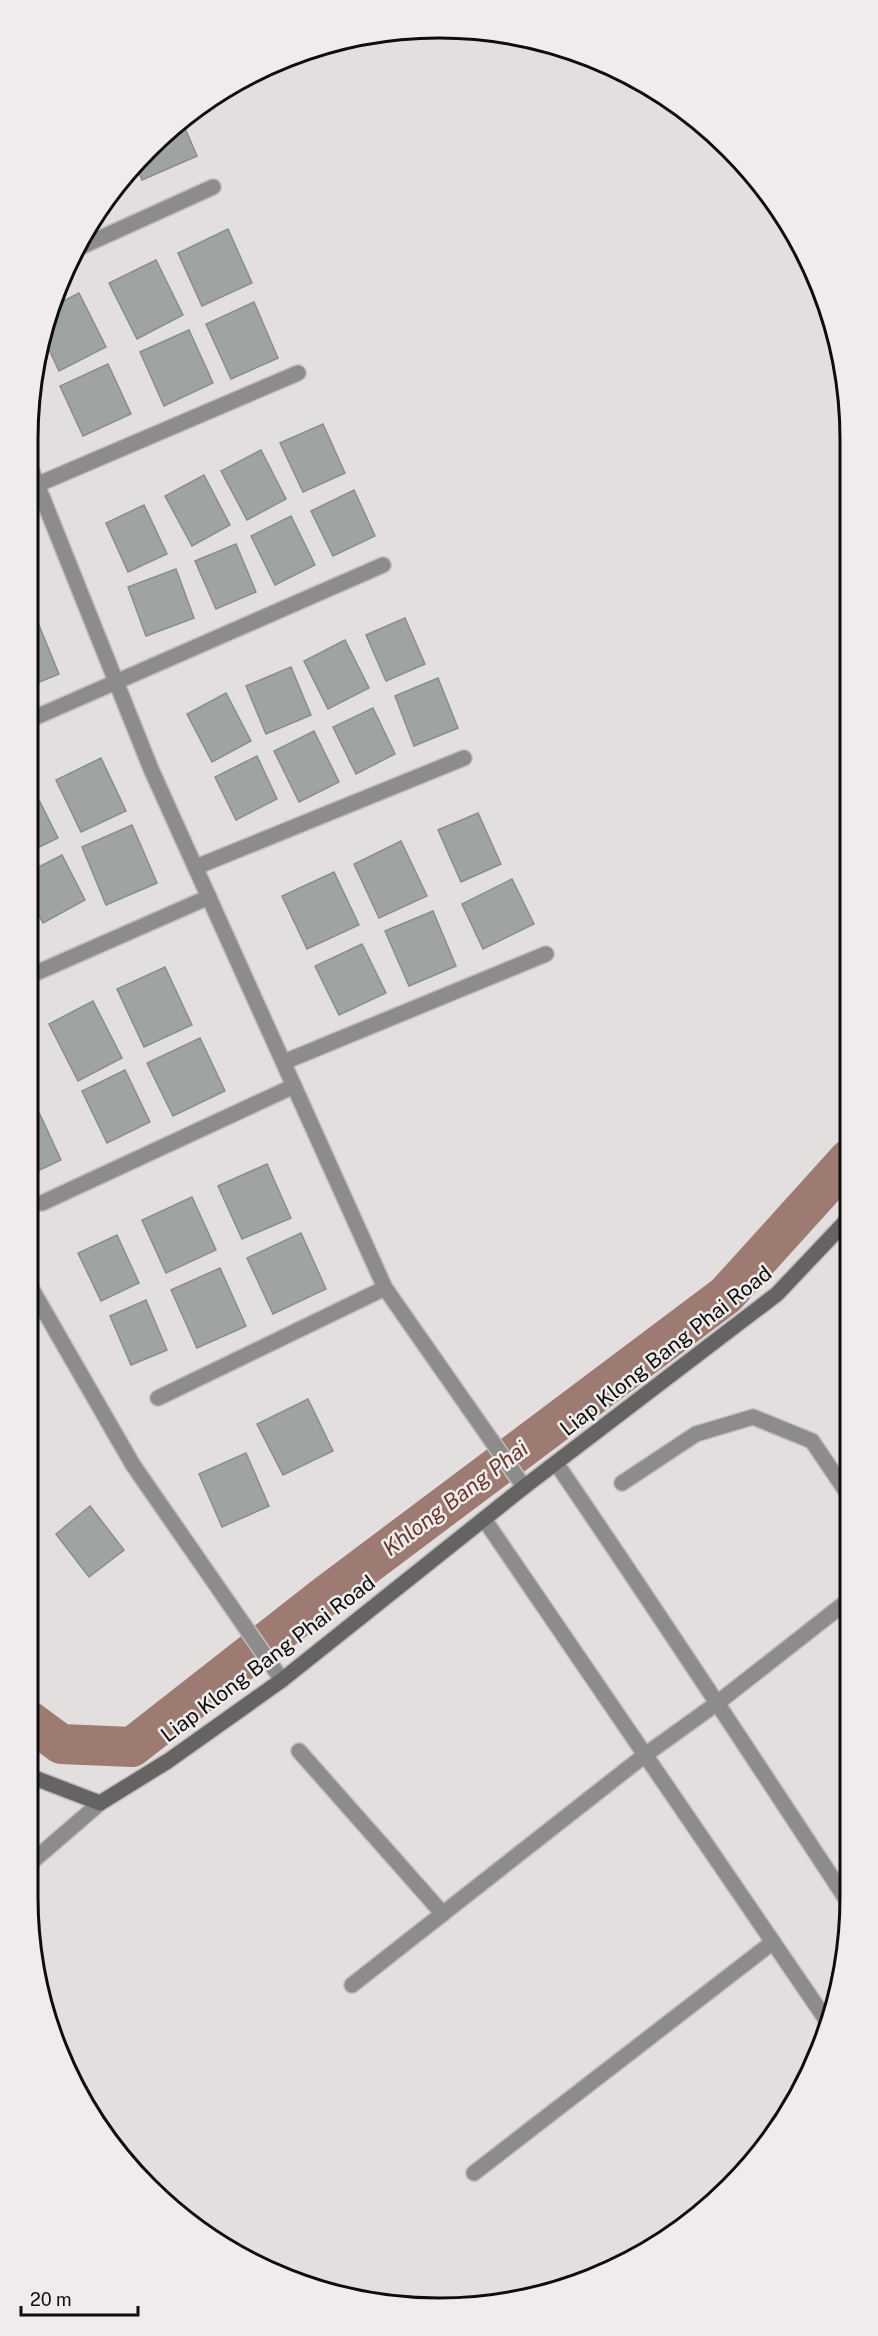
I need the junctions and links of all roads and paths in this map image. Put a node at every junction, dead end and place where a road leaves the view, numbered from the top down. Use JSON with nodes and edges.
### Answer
{"nodes":[{"id":1,"x":213,"y":187,"type":"dead end"},
{"id":2,"x":88,"y":244,"type":"edge"},
{"id":3,"x":298,"y":373,"type":"dead end"},
{"id":4,"x":38,"y":484,"type":"edge"},
{"id":5,"x":38,"y":501,"type":"edge"},
{"id":6,"x":383,"y":565,"type":"dead end"},
{"id":7,"x":116,"y":682,"type":"junction"},
{"id":8,"x":38,"y":716,"type":"edge"},
{"id":9,"x":464,"y":758,"type":"dead end"},
{"id":10,"x":196,"y":867,"type":"junction"},
{"id":11,"x":209,"y":897,"type":"junction"},
{"id":12,"x":546,"y":954,"type":"dead end"},
{"id":13,"x":38,"y":972,"type":"edge"},
{"id":14,"x":284,"y":1062,"type":"junction"},
{"id":15,"x":294,"y":1086,"type":"junction"},
{"id":16,"x":42,"y":1203,"type":"dead end"},
{"id":17,"x":840,"y":1231,"type":"edge"},
{"id":18,"x":385,"y":1288,"type":"junction"},
{"id":19,"x":38,"y":1300,"type":"edge"},
{"id":20,"x":158,"y":1398,"type":"dead end"},
{"id":21,"x":556,"y":1463,"type":"junction"},
{"id":22,"x":840,"y":1482,"type":"edge"},
{"id":23,"x":622,"y":1483,"type":"dead end"},
{"id":24,"x":524,"y":1487,"type":"junction"},
{"id":25,"x":484,"y":1519,"type":"junction"},
{"id":26,"x":840,"y":1607,"type":"edge"},
{"id":27,"x":282,"y":1680,"type":"junction"},
{"id":28,"x":716,"y":1704,"type":"junction"},
{"id":29,"x":299,"y":1751,"type":"dead end"},
{"id":30,"x":645,"y":1755,"type":"junction"},
{"id":31,"x":38,"y":1779,"type":"edge"},
{"id":32,"x":100,"y":1803,"type":"junction"},
{"id":33,"x":38,"y":1857,"type":"edge"},
{"id":34,"x":840,"y":1882,"type":"edge"},
{"id":35,"x":443,"y":1914,"type":"junction"},
{"id":36,"x":773,"y":1942,"type":"junction"},
{"id":37,"x":352,"y":1985,"type":"dead end"},
{"id":38,"x":823,"y":2015,"type":"edge"},
{"id":39,"x":474,"y":2173,"type":"dead end"}],
"edges":[{"from":1,"to":2,"type":"street"},
{"from":3,"to":4,"type":"street"},
{"from":5,"to":7,"type":"street"},
{"from":6,"to":7,"type":"street"},
{"from":7,"to":8,"type":"street"},
{"from":7,"to":10,"type":"street"},
{"from":9,"to":10,"type":"street"},
{"from":10,"to":11,"type":"street"},
{"from":11,"to":13,"type":"street"},
{"from":11,"to":14,"type":"street"},
{"from":12,"to":14,"type":"street"},
{"from":14,"to":15,"type":"street"},
{"from":15,"to":16,"type":"street"},
{"from":15,"to":18,"type":"street"},
{"from":17,"to":21,"type":"street","name":"Liap Klong Bang Phai Road"},
{"from":18,"to":20,"type":"street"},
{"from":18,"to":24,"type":"street"},
{"from":19,"to":27,"type":"street"},
{"from":21,"to":24,"type":"street","name":"Liap Klong Bang Phai Road"},
{"from":21,"to":28,"type":"street"},
{"from":22,"to":23,"type":"street"},
{"from":24,"to":25,"type":"street","name":"Liap Klong Bang Phai Road"},
{"from":25,"to":27,"type":"street","name":"Liap Klong Bang Phai Road"},
{"from":25,"to":30,"type":"street"},
{"from":26,"to":28,"type":"street"},
{"from":27,"to":32,"type":"street","name":"Liap Klong Bang Phai Road"},
{"from":28,"to":30,"type":"street"},
{"from":28,"to":34,"type":"street"},
{"from":29,"to":35,"type":"street"},
{"from":30,"to":35,"type":"street"},
{"from":30,"to":36,"type":"street"},
{"from":31,"to":32,"type":"street"},
{"from":32,"to":33,"type":"street"},
{"from":35,"to":37,"type":"street"},
{"from":36,"to":38,"type":"street"},
{"from":36,"to":39,"type":"street"}]}
